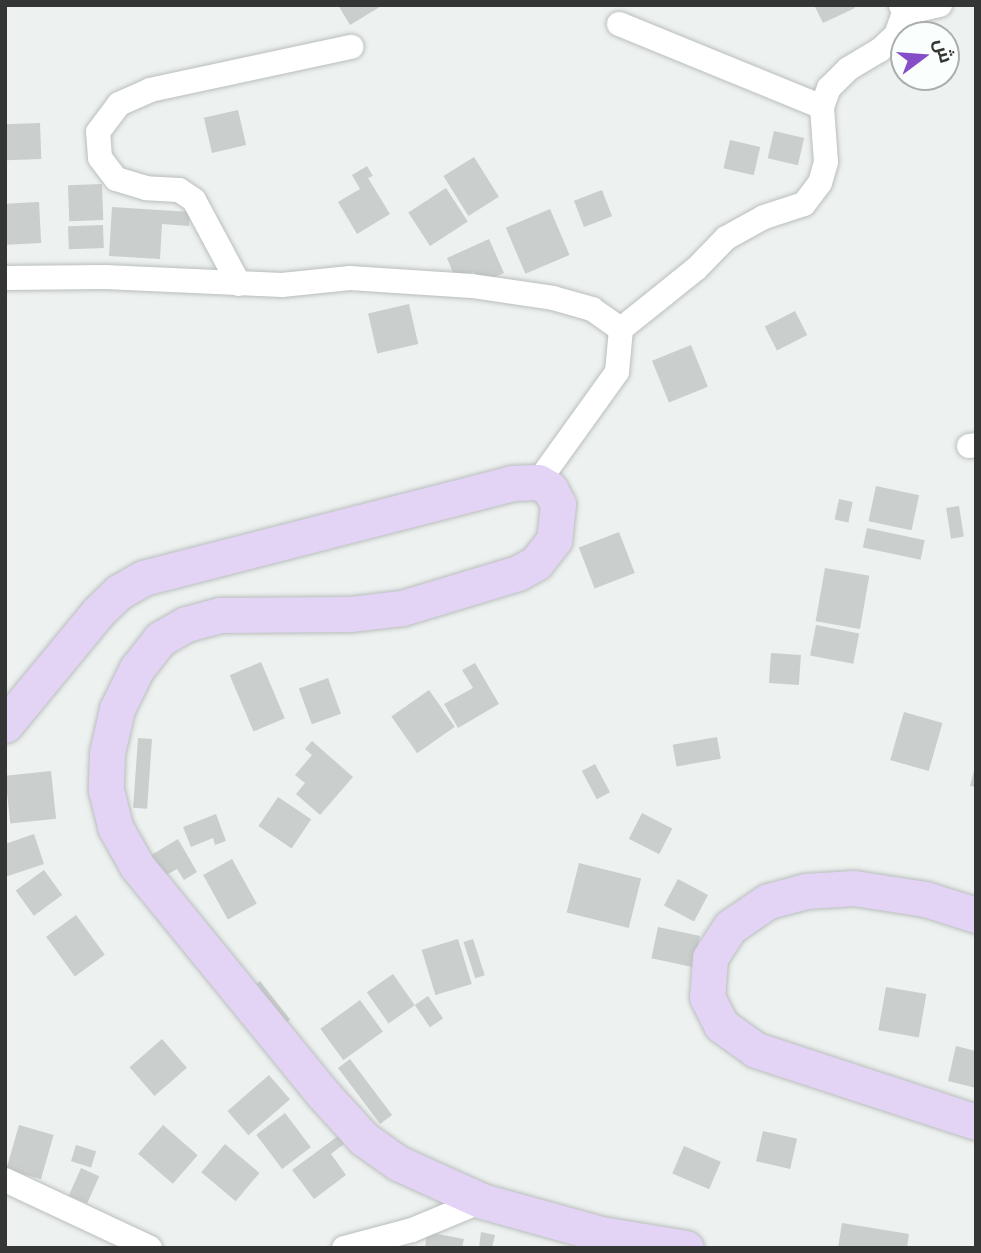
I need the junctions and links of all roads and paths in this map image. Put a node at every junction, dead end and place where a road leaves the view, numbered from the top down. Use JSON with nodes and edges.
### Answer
{"nodes":[{"id":1,"x":940,"y":5,"type":"edge"},
{"id":2,"x":903,"y":9,"type":"edge"},
{"id":3,"x":619,"y":24,"type":"dead end"},
{"id":4,"x":351,"y":47,"type":"dead end"},
{"id":5,"x":822,"y":107,"type":"junction"},
{"id":6,"x":5,"y":278,"type":"edge"},
{"id":7,"x":239,"y":284,"type":"junction"},
{"id":8,"x":621,"y":329,"type":"junction"},
{"id":9,"x":538,"y":482,"type":"junction"},
{"id":10,"x":5,"y":725,"type":"edge"},
{"id":11,"x":976,"y":915,"type":"edge"},
{"id":12,"x":976,"y":1122,"type":"edge"},
{"id":13,"x":5,"y":1180,"type":"edge"},
{"id":14,"x":482,"y":1201,"type":"junction"},
{"id":15,"x":150,"y":1248,"type":"edge"},
{"id":16,"x":344,"y":1248,"type":"edge"},
{"id":17,"x":686,"y":1248,"type":"edge"}],
"edges":[{"from":1,"to":2,"type":"street"},
{"from":2,"to":5,"type":"street"},
{"from":3,"to":5,"type":"street"},
{"from":4,"to":7,"type":"street"},
{"from":5,"to":8,"type":"street"},
{"from":6,"to":7,"type":"street"},
{"from":7,"to":8,"type":"street"},
{"from":8,"to":9,"type":"street"},
{"from":9,"to":10,"type":"street"},
{"from":9,"to":14,"type":"street"},
{"from":11,"to":12,"type":"street"},
{"from":13,"to":15,"type":"street"},
{"from":14,"to":16,"type":"street"},
{"from":14,"to":17,"type":"street"}]}
